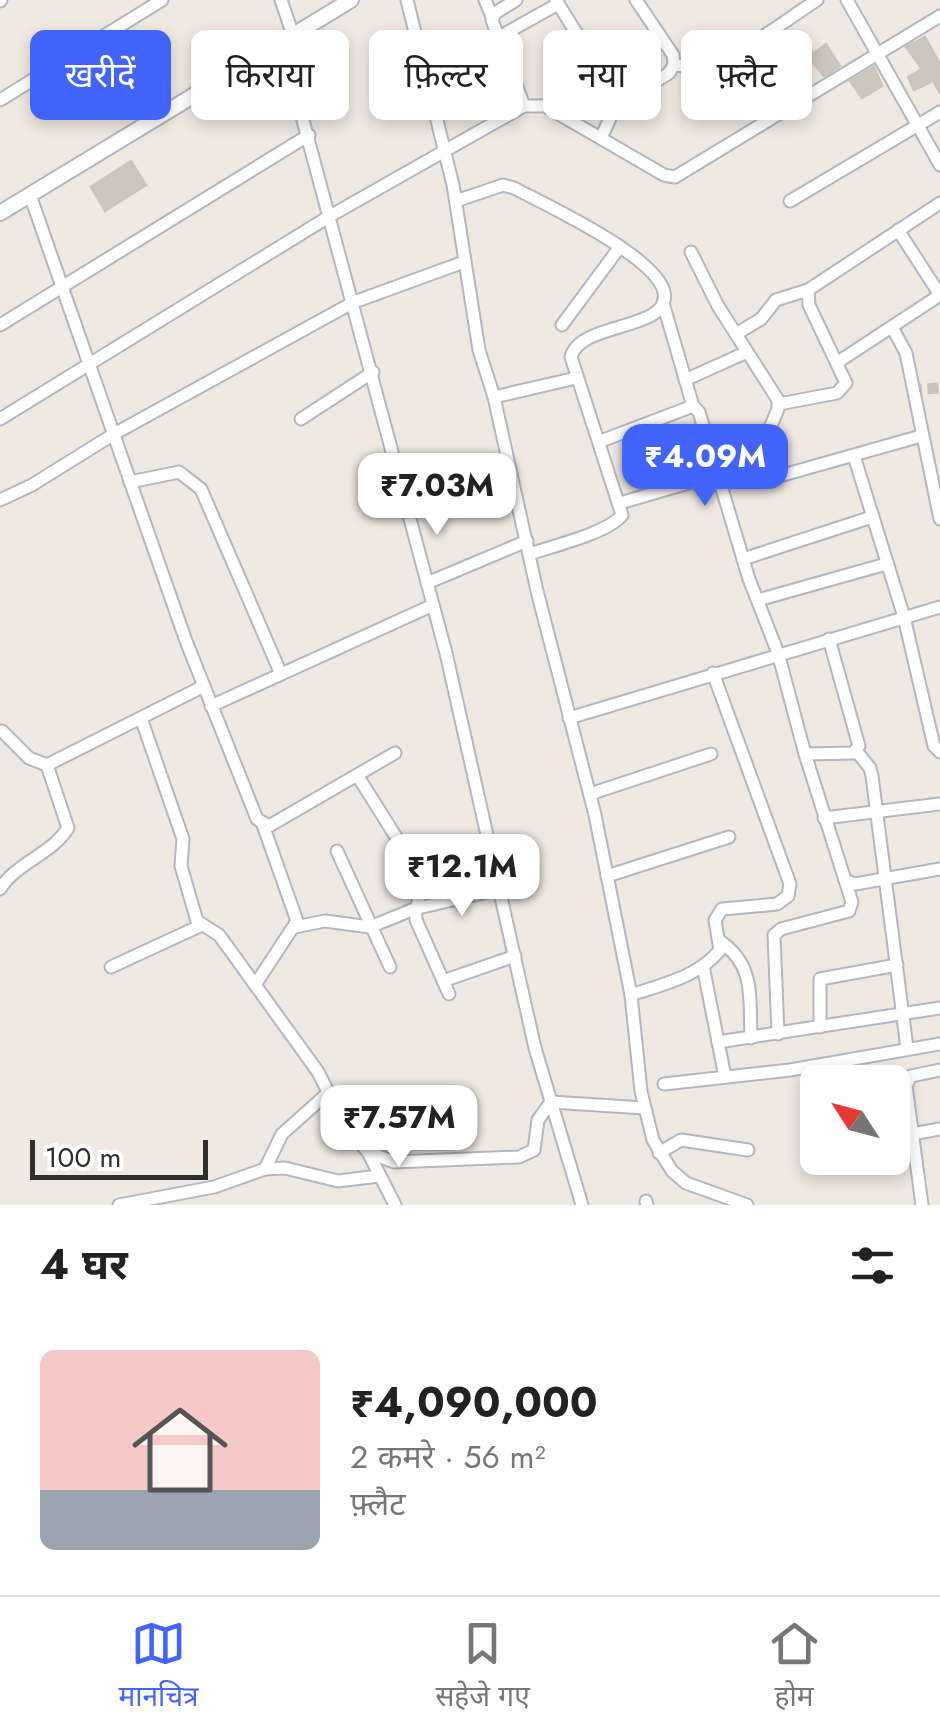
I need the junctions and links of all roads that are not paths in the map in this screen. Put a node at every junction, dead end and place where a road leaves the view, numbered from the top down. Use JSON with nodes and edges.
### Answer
{"nodes":[{"id":1,"x":162,"y":0,"type":"edge"},
{"id":2,"x":281,"y":0,"type":"edge"},
{"id":3,"x":351,"y":0,"type":"edge"},
{"id":4,"x":407,"y":0,"type":"edge"},
{"id":5,"x":485,"y":0,"type":"edge"},
{"id":6,"x":516,"y":0,"type":"edge"},
{"id":7,"x":636,"y":0,"type":"edge"},
{"id":8,"x":818,"y":0,"type":"edge"},
{"id":9,"x":847,"y":0,"type":"edge"},
{"id":10,"x":557,"y":2,"type":"edge"},
{"id":11,"x":492,"y":16,"type":"junction"},
{"id":12,"x":940,"y":16,"type":"edge"},
{"id":13,"x":286,"y":30,"type":"edge"},
{"id":14,"x":303,"y":30,"type":"edge"},
{"id":15,"x":497,"y":30,"type":"edge"},
{"id":16,"x":511,"y":30,"type":"edge"},
{"id":17,"x":574,"y":30,"type":"edge"},
{"id":18,"x":878,"y":54,"type":"junction"},
{"id":19,"x":674,"y":65,"type":"junction"},
{"id":20,"x":661,"y":78,"type":"edge"},
{"id":21,"x":0,"y":100,"type":"edge"},
{"id":22,"x":191,"y":105,"type":"edge"},
{"id":23,"x":524,"y":106,"type":"joint"},
{"id":24,"x":940,"y":112,"type":"edge"},
{"id":25,"x":305,"y":120,"type":"edge"},
{"id":26,"x":609,"y":120,"type":"edge"},
{"id":27,"x":918,"y":124,"type":"junction"},
{"id":28,"x":308,"y":135,"type":"junction"},
{"id":29,"x":601,"y":138,"type":"junction"},
{"id":30,"x":444,"y":149,"type":"junction"},
{"id":31,"x":940,"y":165,"type":"edge"},
{"id":32,"x":32,"y":200,"type":"junction"},
{"id":33,"x":456,"y":201,"type":"junction"},
{"id":34,"x":790,"y":201,"type":"dead end"},
{"id":35,"x":940,"y":203,"type":"edge"},
{"id":36,"x":0,"y":214,"type":"edge"},
{"id":37,"x":330,"y":216,"type":"junction"},
{"id":38,"x":0,"y":223,"type":"edge"},
{"id":39,"x":898,"y":230,"type":"junction"},
{"id":40,"x":619,"y":248,"type":"junction"},
{"id":41,"x":691,"y":252,"type":"dead end"},
{"id":42,"x":464,"y":262,"type":"junction"},
{"id":43,"x":61,"y":288,"type":"junction"},
{"id":44,"x":808,"y":290,"type":"junction"},
{"id":45,"x":354,"y":302,"type":"junction"},
{"id":46,"x":663,"y":304,"type":"junction"},
{"id":47,"x":0,"y":325,"type":"edge"},
{"id":48,"x":562,"y":325,"type":"dead end"},
{"id":49,"x":892,"y":327,"type":"junction"},
{"id":50,"x":736,"y":334,"type":"junction"},
{"id":51,"x":747,"y":352,"type":"junction"},
{"id":52,"x":838,"y":362,"type":"junction"},
{"id":53,"x":88,"y":364,"type":"junction"},
{"id":54,"x":373,"y":372,"type":"junction"},
{"id":55,"x":576,"y":378,"type":"junction"},
{"id":56,"x":686,"y":380,"type":"junction"},
{"id":57,"x":494,"y":396,"type":"junction"},
{"id":58,"x":779,"y":404,"type":"junction"},
{"id":59,"x":693,"y":406,"type":"junction"},
{"id":60,"x":301,"y":418,"type":"dead end"},
{"id":61,"x":0,"y":419,"type":"edge"},
{"id":62,"x":114,"y":434,"type":"junction"},
{"id":63,"x":921,"y":436,"type":"junction"},
{"id":64,"x":601,"y":442,"type":"junction"},
{"id":65,"x":854,"y":456,"type":"junction"},
{"id":66,"x":716,"y":475,"type":"junction"},
{"id":67,"x":130,"y":482,"type":"junction"},
{"id":68,"x":0,"y":500,"type":"edge"},
{"id":69,"x":620,"y":503,"type":"junction"},
{"id":70,"x":872,"y":516,"type":"junction"},
{"id":71,"x":940,"y":519,"type":"edge"},
{"id":72,"x":528,"y":548,"type":"junction"},
{"id":73,"x":743,"y":559,"type":"junction"},
{"id":74,"x":886,"y":564,"type":"junction"},
{"id":75,"x":428,"y":584,"type":"junction"},
{"id":76,"x":758,"y":600,"type":"junction"},
{"id":77,"x":434,"y":606,"type":"junction"},
{"id":78,"x":940,"y":606,"type":"edge"},
{"id":79,"x":904,"y":616,"type":"junction"},
{"id":80,"x":829,"y":639,"type":"junction"},
{"id":81,"x":778,"y":654,"type":"junction"},
{"id":82,"x":713,"y":673,"type":"junction"},
{"id":83,"x":281,"y":674,"type":"junction"},
{"id":84,"x":204,"y":686,"type":"junction"},
{"id":85,"x":940,"y":692,"type":"edge"},
{"id":86,"x":923,"y":697,"type":"junction"},
{"id":87,"x":212,"y":706,"type":"junction"},
{"id":88,"x":141,"y":718,"type":"junction"},
{"id":89,"x":569,"y":718,"type":"junction"},
{"id":90,"x":2,"y":731,"type":"edge"},
{"id":91,"x":857,"y":752,"type":"junction"},
{"id":92,"x":940,"y":752,"type":"edge"},
{"id":93,"x":394,"y":753,"type":"dead end"},
{"id":94,"x":711,"y":754,"type":"dead end"},
{"id":95,"x":805,"y":754,"type":"junction"},
{"id":96,"x":47,"y":765,"type":"junction"},
{"id":97,"x":357,"y":774,"type":"junction"},
{"id":98,"x":590,"y":794,"type":"junction"},
{"id":99,"x":940,"y":804,"type":"edge"},
{"id":100,"x":875,"y":812,"type":"junction"},
{"id":101,"x":824,"y":818,"type":"junction"},
{"id":102,"x":264,"y":825,"type":"junction"},
{"id":103,"x":730,"y":836,"type":"dead end"},
{"id":104,"x":337,"y":851,"type":"dead end"},
{"id":105,"x":940,"y":870,"type":"edge"},
{"id":106,"x":607,"y":876,"type":"junction"},
{"id":107,"x":884,"y":878,"type":"junction"},
{"id":108,"x":845,"y":880,"type":"junction"},
{"id":109,"x":0,"y":889,"type":"edge"},
{"id":110,"x":500,"y":889,"type":"junction"},
{"id":111,"x":414,"y":909,"type":"junction"},
{"id":112,"x":202,"y":925,"type":"junction"},
{"id":113,"x":295,"y":927,"type":"junction"},
{"id":114,"x":370,"y":927,"type":"junction"},
{"id":115,"x":720,"y":941,"type":"junction"},
{"id":116,"x":515,"y":956,"type":"junction"},
{"id":117,"x":897,"y":965,"type":"junction"},
{"id":118,"x":703,"y":966,"type":"junction"},
{"id":119,"x":112,"y":967,"type":"dead end"},
{"id":120,"x":390,"y":967,"type":"dead end"},
{"id":121,"x":443,"y":982,"type":"junction"},
{"id":122,"x":255,"y":986,"type":"junction"},
{"id":123,"x":448,"y":994,"type":"dead end"},
{"id":124,"x":631,"y":994,"type":"junction"},
{"id":125,"x":940,"y":1008,"type":"edge"},
{"id":126,"x":903,"y":1014,"type":"junction"},
{"id":127,"x":820,"y":1027,"type":"junction"},
{"id":128,"x":778,"y":1034,"type":"junction"},
{"id":129,"x":752,"y":1038,"type":"junction"},
{"id":130,"x":718,"y":1042,"type":"junction"},
{"id":131,"x":940,"y":1044,"type":"edge"},
{"id":132,"x":906,"y":1048,"type":"junction"},
{"id":133,"x":940,"y":1070,"type":"edge"},
{"id":134,"x":726,"y":1077,"type":"junction"},
{"id":135,"x":664,"y":1084,"type":"dead end"},
{"id":136,"x":329,"y":1092,"type":"junction"},
{"id":137,"x":551,"y":1102,"type":"junction"},
{"id":138,"x":644,"y":1108,"type":"junction"},
{"id":139,"x":940,"y":1129,"type":"edge"},
{"id":140,"x":912,"y":1134,"type":"junction"},
{"id":141,"x":748,"y":1150,"type":"dead end"},
{"id":142,"x":368,"y":1152,"type":"junction"},
{"id":143,"x":659,"y":1153,"type":"junction"},
{"id":144,"x":265,"y":1169,"type":"junction"},
{"id":145,"x":378,"y":1176,"type":"junction"},
{"id":146,"x":119,"y":1205,"type":"edge"},
{"id":147,"x":395,"y":1205,"type":"edge"},
{"id":148,"x":582,"y":1205,"type":"edge"},
{"id":149,"x":747,"y":1205,"type":"edge"},
{"id":150,"x":922,"y":1205,"type":"edge"}],
"edges":[{"from":1,"to":21,"type":"street"},
{"from":2,"to":13,"type":"street"},
{"from":3,"to":14,"type":"street"},
{"from":4,"to":30,"type":"street"},
{"from":5,"to":11,"type":"street"},
{"from":6,"to":11,"type":"street"},
{"from":7,"to":19,"type":"street"},
{"from":8,"to":19,"type":"street"},
{"from":9,"to":18,"type":"street"},
{"from":10,"to":16,"type":"street"},
{"from":10,"to":17,"type":"street"},
{"from":11,"to":15,"type":"street"},
{"from":12,"to":18,"type":"street"},
{"from":18,"to":27,"type":"street"},
{"from":18,"to":29,"type":"street"},
{"from":19,"to":20,"type":"street"},
{"from":22,"to":32,"type":"street"},
{"from":23,"to":29,"type":"street"},
{"from":23,"to":30,"type":"street"},
{"from":24,"to":27,"type":"street"},
{"from":25,"to":28,"type":"street"},
{"from":26,"to":29,"type":"street"},
{"from":27,"to":31,"type":"street"},
{"from":27,"to":34,"type":"street"},
{"from":28,"to":37,"type":"street"},
{"from":28,"to":43,"type":"street"},
{"from":30,"to":33,"type":"street"},
{"from":30,"to":37,"type":"street"},
{"from":32,"to":36,"type":"street"},
{"from":32,"to":38,"type":"street"},
{"from":32,"to":43,"type":"street"},
{"from":33,"to":40,"type":"street"},
{"from":33,"to":42,"type":"street"},
{"from":35,"to":39,"type":"street"},
{"from":37,"to":45,"type":"street"},
{"from":37,"to":53,"type":"street"},
{"from":39,"to":44,"type":"street"},
{"from":39,"to":49,"type":"street"},
{"from":40,"to":46,"type":"street"},
{"from":40,"to":48,"type":"street"},
{"from":41,"to":50,"type":"street"},
{"from":42,"to":45,"type":"street"},
{"from":42,"to":57,"type":"street"},
{"from":43,"to":47,"type":"street"},
{"from":43,"to":53,"type":"street"},
{"from":44,"to":50,"type":"street"},
{"from":44,"to":52,"type":"street"},
{"from":45,"to":54,"type":"street"},
{"from":45,"to":62,"type":"street"},
{"from":46,"to":55,"type":"street"},
{"from":46,"to":56,"type":"street"},
{"from":49,"to":52,"type":"street"},
{"from":49,"to":63,"type":"street"},
{"from":50,"to":51,"type":"street"},
{"from":51,"to":56,"type":"street"},
{"from":51,"to":58,"type":"street"},
{"from":52,"to":58,"type":"street"},
{"from":53,"to":61,"type":"street"},
{"from":53,"to":62,"type":"street"},
{"from":54,"to":60,"type":"street"},
{"from":54,"to":75,"type":"street"},
{"from":55,"to":57,"type":"street"},
{"from":55,"to":64,"type":"street"},
{"from":56,"to":59,"type":"street"},
{"from":57,"to":72,"type":"street"},
{"from":58,"to":65,"type":"street"},
{"from":59,"to":64,"type":"street"},
{"from":59,"to":66,"type":"street"},
{"from":62,"to":67,"type":"street"},
{"from":62,"to":68,"type":"street"},
{"from":63,"to":65,"type":"street"},
{"from":63,"to":71,"type":"street"},
{"from":64,"to":69,"type":"street"},
{"from":65,"to":70,"type":"street"},
{"from":66,"to":69,"type":"street"},
{"from":66,"to":73,"type":"street"},
{"from":67,"to":83,"type":"street"},
{"from":67,"to":84,"type":"street"},
{"from":69,"to":72,"type":"street"},
{"from":70,"to":73,"type":"street"},
{"from":70,"to":74,"type":"street"},
{"from":72,"to":75,"type":"street"},
{"from":72,"to":89,"type":"street"},
{"from":73,"to":76,"type":"street"},
{"from":74,"to":76,"type":"street"},
{"from":74,"to":79,"type":"street"},
{"from":75,"to":77,"type":"street"},
{"from":76,"to":81,"type":"street"},
{"from":77,"to":83,"type":"street"},
{"from":77,"to":110,"type":"street"},
{"from":78,"to":79,"type":"street"},
{"from":79,"to":80,"type":"street"},
{"from":79,"to":86,"type":"street"},
{"from":80,"to":81,"type":"street"},
{"from":80,"to":91,"type":"street"},
{"from":81,"to":82,"type":"street"},
{"from":81,"to":95,"type":"street"},
{"from":82,"to":89,"type":"street"},
{"from":82,"to":115,"type":"street"},
{"from":83,"to":87,"type":"street"},
{"from":84,"to":87,"type":"street"},
{"from":84,"to":88,"type":"street"},
{"from":85,"to":86,"type":"street"},
{"from":86,"to":92,"type":"street"},
{"from":87,"to":102,"type":"street"},
{"from":88,"to":96,"type":"street"},
{"from":88,"to":112,"type":"street"},
{"from":89,"to":98,"type":"street"},
{"from":90,"to":96,"type":"street"},
{"from":91,"to":95,"type":"street"},
{"from":91,"to":100,"type":"street"},
{"from":93,"to":97,"type":"street"},
{"from":94,"to":98,"type":"street"},
{"from":95,"to":101,"type":"street"},
{"from":96,"to":109,"type":"street"},
{"from":97,"to":102,"type":"street"},
{"from":97,"to":111,"type":"street"},
{"from":98,"to":106,"type":"street"},
{"from":99,"to":100,"type":"street"},
{"from":100,"to":101,"type":"street"},
{"from":100,"to":107,"type":"street"},
{"from":101,"to":108,"type":"street"},
{"from":102,"to":113,"type":"street"},
{"from":103,"to":106,"type":"street"},
{"from":104,"to":114,"type":"street"},
{"from":105,"to":107,"type":"street"},
{"from":106,"to":124,"type":"street"},
{"from":107,"to":108,"type":"street"},
{"from":107,"to":117,"type":"street"},
{"from":108,"to":128,"type":"street"},
{"from":110,"to":111,"type":"street"},
{"from":110,"to":116,"type":"street"},
{"from":111,"to":114,"type":"street"},
{"from":111,"to":121,"type":"street"},
{"from":112,"to":119,"type":"street"},
{"from":112,"to":122,"type":"street"},
{"from":113,"to":114,"type":"street"},
{"from":113,"to":122,"type":"street"},
{"from":114,"to":120,"type":"street"},
{"from":115,"to":118,"type":"street"},
{"from":115,"to":129,"type":"street"},
{"from":116,"to":121,"type":"street"},
{"from":116,"to":137,"type":"street"},
{"from":117,"to":126,"type":"street"},
{"from":117,"to":127,"type":"street"},
{"from":118,"to":124,"type":"street"},
{"from":118,"to":130,"type":"street"},
{"from":121,"to":123,"type":"street"},
{"from":122,"to":136,"type":"street"},
{"from":124,"to":138,"type":"street"},
{"from":125,"to":126,"type":"street"},
{"from":126,"to":127,"type":"street"},
{"from":126,"to":132,"type":"street"},
{"from":127,"to":128,"type":"street"},
{"from":128,"to":129,"type":"street"},
{"from":129,"to":130,"type":"street"},
{"from":130,"to":134,"type":"street"},
{"from":131,"to":132,"type":"street"},
{"from":132,"to":134,"type":"street"},
{"from":133,"to":140,"type":"street"},
{"from":134,"to":135,"type":"street"},
{"from":136,"to":142,"type":"street"},
{"from":136,"to":144,"type":"street"},
{"from":137,"to":138,"type":"street"},
{"from":137,"to":142,"type":"street"},
{"from":137,"to":148,"type":"street"},
{"from":138,"to":143,"type":"street"},
{"from":139,"to":140,"type":"street"},
{"from":140,"to":150,"type":"street"},
{"from":141,"to":143,"type":"street"},
{"from":142,"to":145,"type":"street"},
{"from":143,"to":149,"type":"street"},
{"from":144,"to":145,"type":"street"},
{"from":144,"to":146,"type":"street"},
{"from":145,"to":147,"type":"street"}]}
